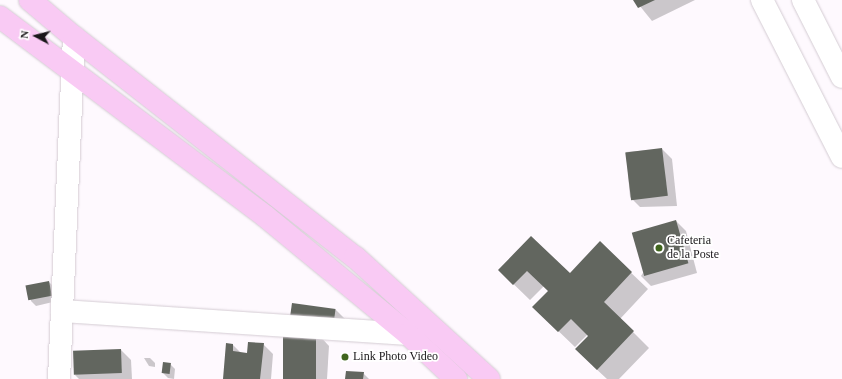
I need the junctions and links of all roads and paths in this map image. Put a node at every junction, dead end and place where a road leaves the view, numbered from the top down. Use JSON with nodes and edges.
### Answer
{"nodes":[{"id":1,"x":30,"y":0,"type":"edge"},
{"id":2,"x":762,"y":0,"type":"edge"},
{"id":3,"x":803,"y":0,"type":"edge"},
{"id":4,"x":0,"y":17,"type":"edge"},
{"id":5,"x":74,"y":38,"type":"junction"},
{"id":6,"x":72,"y":72,"type":"junction"},
{"id":7,"x":842,"y":77,"type":"edge"},
{"id":8,"x":842,"y":157,"type":"edge"},
{"id":9,"x":62,"y":311,"type":"junction"},
{"id":10,"x":408,"y":334,"type":"junction"},
{"id":11,"x":59,"y":379,"type":"edge"},
{"id":12,"x":456,"y":379,"type":"edge"},
{"id":13,"x":489,"y":379,"type":"edge"}],
"edges":[{"from":1,"to":5,"type":"main road"},
{"from":2,"to":8,"type":"street"},
{"from":3,"to":7,"type":"street"},
{"from":4,"to":6,"type":"main road"},
{"from":5,"to":6,"type":"street"},
{"from":5,"to":13,"type":"main road"},
{"from":6,"to":9,"type":"street"},
{"from":6,"to":10,"type":"main road"},
{"from":9,"to":10,"type":"street"},
{"from":9,"to":11,"type":"street"},
{"from":10,"to":12,"type":"main road"}]}
